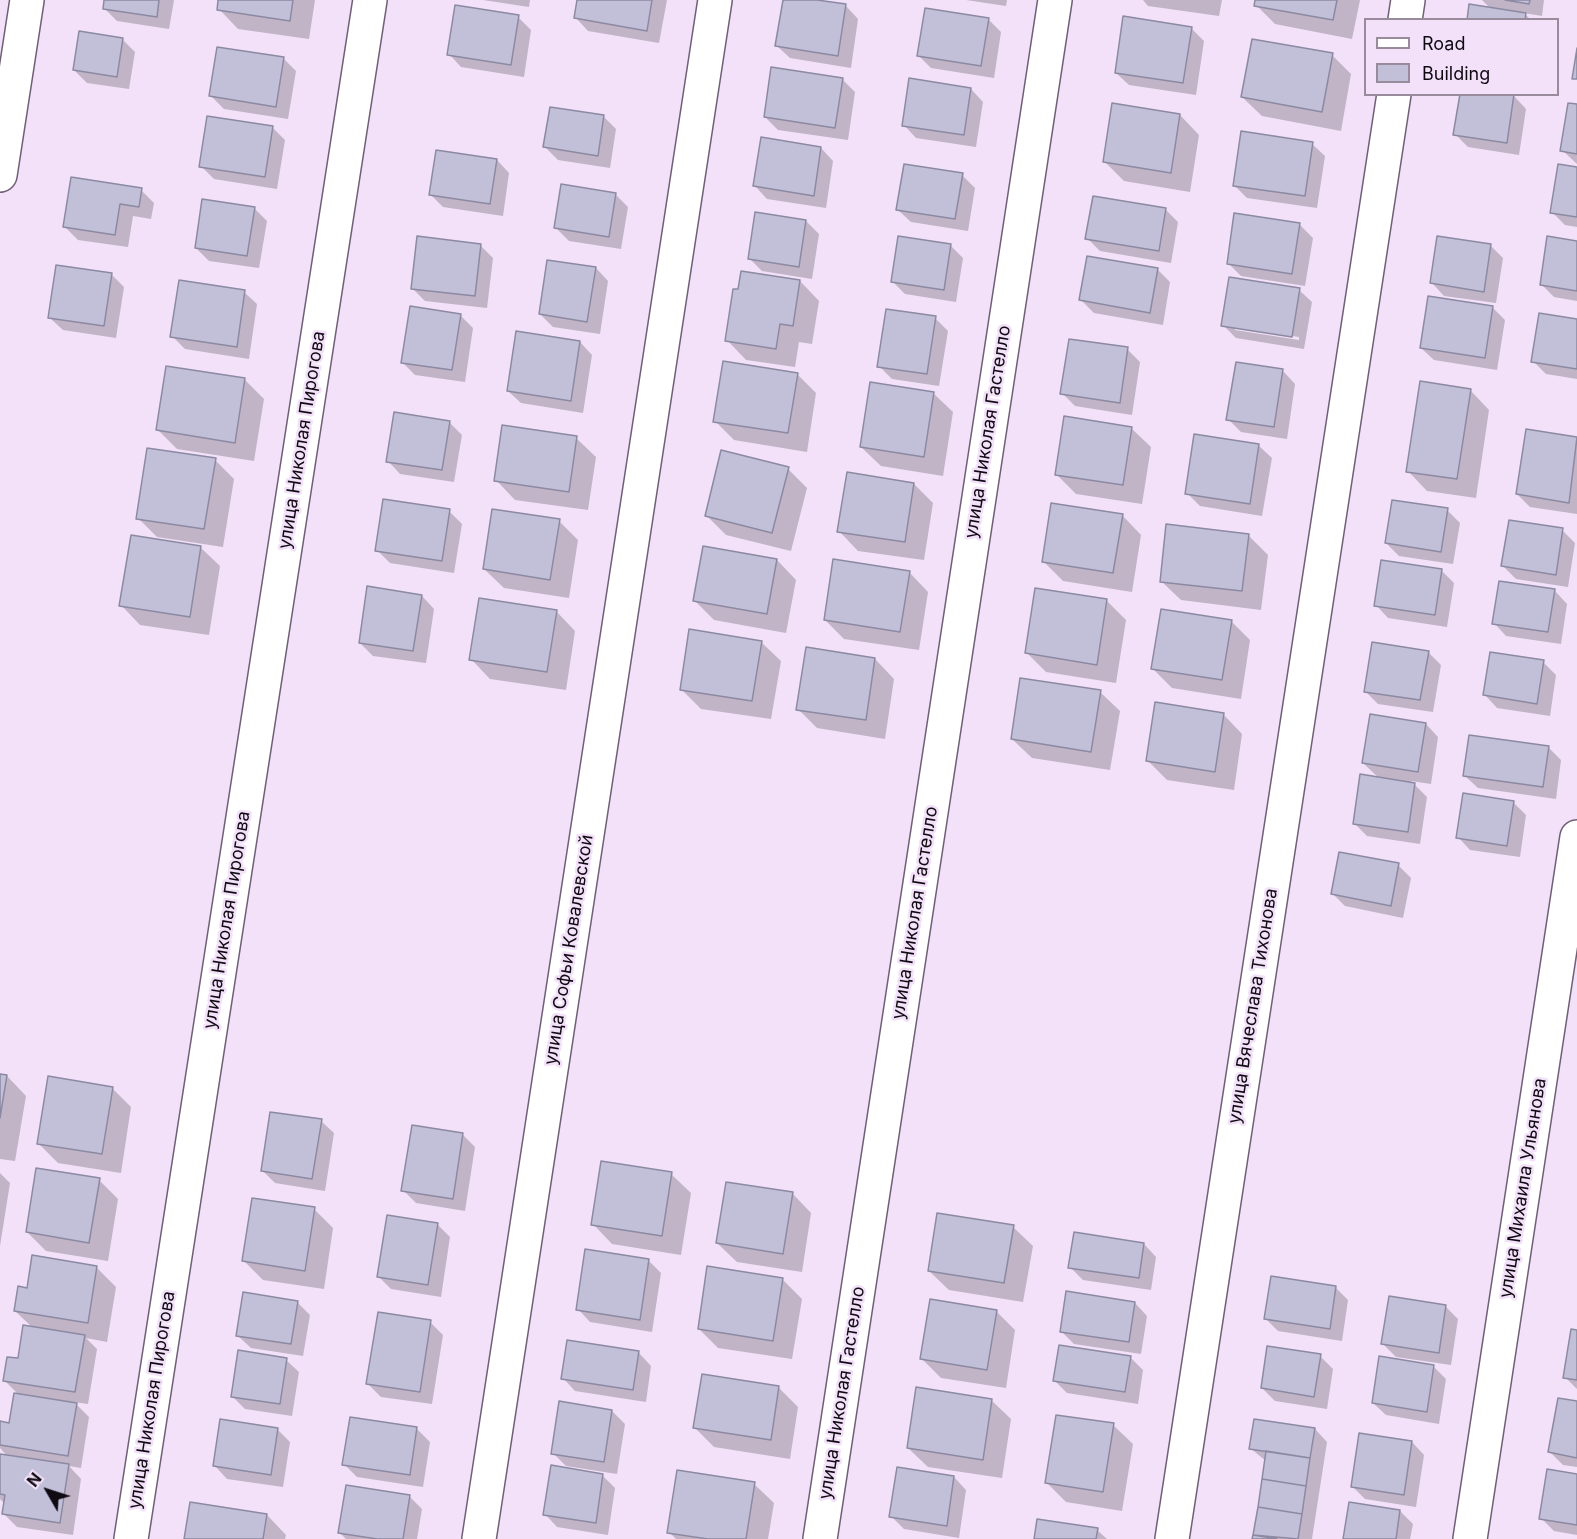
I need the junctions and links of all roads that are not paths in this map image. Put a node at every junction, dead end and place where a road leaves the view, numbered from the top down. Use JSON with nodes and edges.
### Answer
{"nodes":[{"id":1,"x":27,"y":0,"type":"edge"},
{"id":2,"x":370,"y":0,"type":"edge"},
{"id":3,"x":715,"y":0,"type":"edge"},
{"id":4,"x":1055,"y":0,"type":"edge"},
{"id":5,"x":1408,"y":0,"type":"edge"},
{"id":6,"x":1405,"y":18,"type":"edge"},
{"id":7,"x":1394,"y":96,"type":"edge"},
{"id":8,"x":0,"y":175,"type":"edge"},
{"id":9,"x":1577,"y":837,"type":"edge"},
{"id":10,"x":131,"y":1539,"type":"edge"},
{"id":11,"x":479,"y":1539,"type":"edge"},
{"id":12,"x":820,"y":1539,"type":"edge"},
{"id":13,"x":1172,"y":1539,"type":"edge"},
{"id":14,"x":1470,"y":1539,"type":"edge"}],
"edges":[{"from":1,"to":8,"type":"street"},
{"from":2,"to":10,"type":"street","name":"улица Николая Пирогова"},
{"from":3,"to":11,"type":"street","name":"улица Софьи Ковалевской"},
{"from":4,"to":12,"type":"street","name":"улица Николая Гастелло"},
{"from":5,"to":6,"type":"street"},
{"from":7,"to":13,"type":"street","name":"улица Вячеслава Тихонова"},
{"from":9,"to":14,"type":"street","name":"улица Михаила Ульянова"}]}
